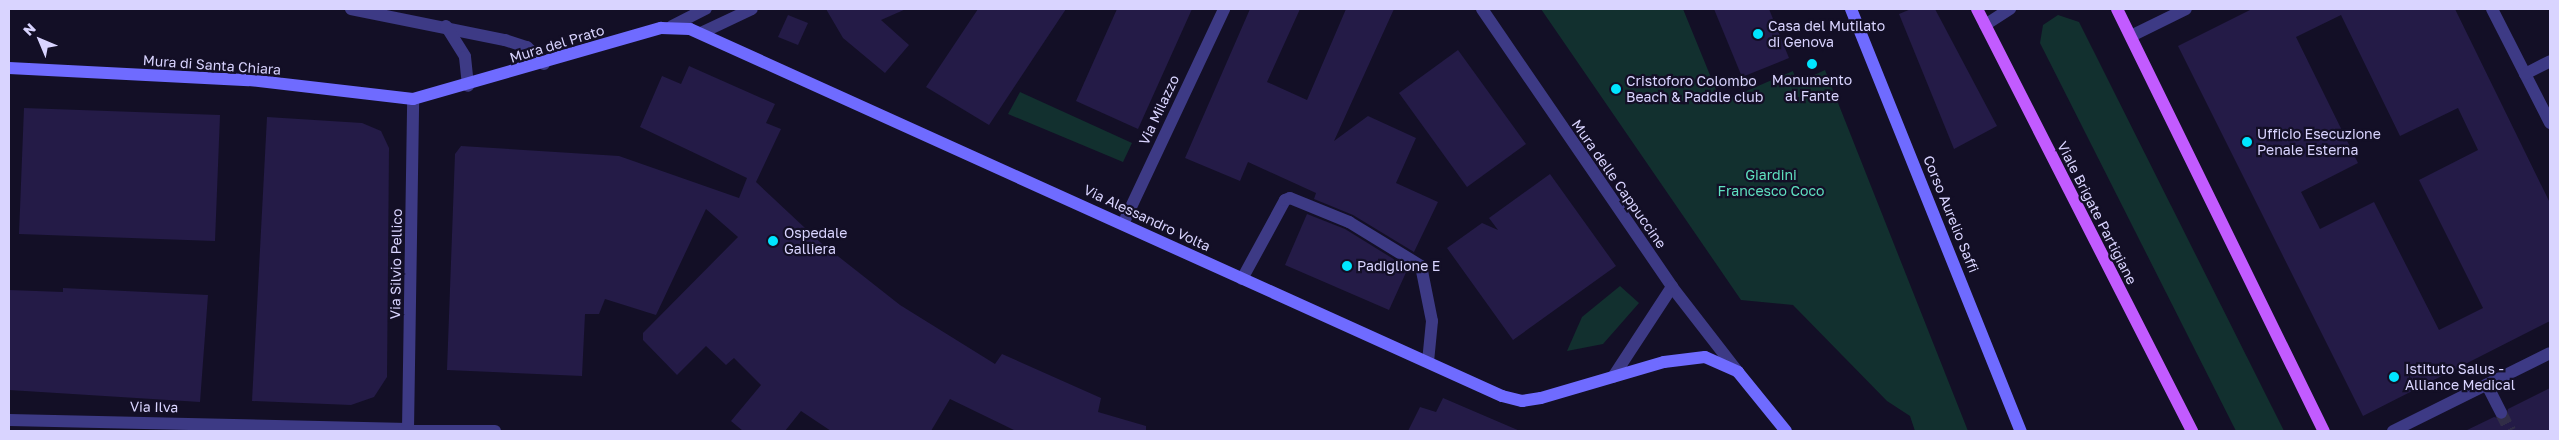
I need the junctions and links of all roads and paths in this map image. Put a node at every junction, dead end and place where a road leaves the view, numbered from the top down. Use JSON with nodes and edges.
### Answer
{"nodes":[{"id":1,"x":351,"y":9,"type":"edge"},
{"id":2,"x":706,"y":9,"type":"edge"},
{"id":3,"x":752,"y":9,"type":"edge"},
{"id":4,"x":1224,"y":9,"type":"edge"},
{"id":5,"x":1482,"y":9,"type":"edge"},
{"id":6,"x":1851,"y":9,"type":"edge"},
{"id":7,"x":1977,"y":9,"type":"edge"},
{"id":8,"x":2010,"y":9,"type":"edge"},
{"id":9,"x":2117,"y":9,"type":"edge"},
{"id":10,"x":2186,"y":9,"type":"edge"},
{"id":11,"x":2492,"y":9,"type":"edge"},
{"id":12,"x":1985,"y":25,"type":"junction"},
{"id":13,"x":446,"y":26,"type":"junction"},
{"id":14,"x":672,"y":26,"type":"junction"},
{"id":15,"x":701,"y":33,"type":"junction"},
{"id":16,"x":2131,"y":36,"type":"junction"},
{"id":17,"x":2550,"y":62,"type":"edge"},
{"id":18,"x":544,"y":64,"type":"junction"},
{"id":19,"x":9,"y":68,"type":"edge"},
{"id":20,"x":2525,"y":74,"type":"junction"},
{"id":21,"x":468,"y":86,"type":"junction"},
{"id":22,"x":413,"y":99,"type":"junction"},
{"id":23,"x":2550,"y":123,"type":"edge"},
{"id":24,"x":1123,"y":224,"type":"junction"},
{"id":25,"x":1242,"y":279,"type":"junction"},
{"id":26,"x":1672,"y":287,"type":"junction"},
{"id":27,"x":2550,"y":353,"type":"edge"},
{"id":28,"x":1428,"y":362,"type":"junction"},
{"id":29,"x":1664,"y":362,"type":"joint"},
{"id":30,"x":1738,"y":372,"type":"junction"},
{"id":31,"x":1614,"y":377,"type":"junction"},
{"id":32,"x":2487,"y":384,"type":"junction"},
{"id":33,"x":2501,"y":413,"type":"tunnel mouth"},
{"id":34,"x":9,"y":420,"type":"edge"},
{"id":35,"x":301,"y":429,"type":"edge"},
{"id":36,"x":407,"y":431,"type":"edge"},
{"id":37,"x":495,"y":431,"type":"edge"},
{"id":38,"x":1786,"y":431,"type":"edge"},
{"id":39,"x":2021,"y":431,"type":"edge"},
{"id":40,"x":2192,"y":431,"type":"edge"},
{"id":41,"x":2324,"y":431,"type":"edge"},
{"id":42,"x":2393,"y":431,"type":"edge"}],
"edges":[{"from":1,"to":13,"type":"street"},
{"from":2,"to":14,"type":"street","name":"Mura del Prato"},
{"from":3,"to":15,"type":"street"},
{"from":4,"to":24,"type":"street","name":"Via Milazzo"},
{"from":5,"to":26,"type":"street","name":"Mura delle Cappuccine"},
{"from":6,"to":39,"type":"street","name":"Corso Aurelio Saffi"},
{"from":7,"to":12,"type":"main road","name":"Viale Brigate Partigiane"},
{"from":8,"to":12,"type":"street"},
{"from":9,"to":16,"type":"main road"},
{"from":10,"to":16,"type":"street"},
{"from":11,"to":20,"type":"street"},
{"from":12,"to":40,"type":"main road","name":"Viale Brigate Partigiane"},
{"from":13,"to":18,"type":"street"},
{"from":13,"to":21,"type":"street"},
{"from":14,"to":15,"type":"street","name":"Via Alessandro Volta"},
{"from":14,"to":18,"type":"street","name":"Mura del Prato"},
{"from":15,"to":24,"type":"street","name":"Via Alessandro Volta"},
{"from":16,"to":41,"type":"main road"},
{"from":17,"to":20,"type":"street"},
{"from":18,"to":21,"type":"street","name":"Mura del Prato"},
{"from":19,"to":22,"type":"street","name":"Mura di Santa Chiara"},
{"from":20,"to":23,"type":"street"},
{"from":21,"to":22,"type":"street","name":"Mura del Prato"},
{"from":22,"to":36,"type":"street","name":"Via Silvio Pellico"},
{"from":24,"to":25,"type":"street","name":"Via Alessandro Volta"},
{"from":25,"to":28,"type":"street","name":"Via Alessandro Volta"},
{"from":25,"to":28,"type":"street"},
{"from":26,"to":30,"type":"street","name":"Mura delle Cappuccine"},
{"from":26,"to":31,"type":"street"},
{"from":27,"to":32,"type":"street"},
{"from":28,"to":31,"type":"street","name":"Via Alessandro Volta"},
{"from":29,"to":30,"type":"street","name":"Mura delle Cappuccine"},
{"from":29,"to":31,"type":"street","name":"Via Alessandro Volta"},
{"from":30,"to":38,"type":"street","name":"Mura delle Cappuccine"},
{"from":32,"to":33,"type":"street"},
{"from":32,"to":42,"type":"street"},
{"from":34,"to":35,"type":"street","name":"Via Ilva"},
{"from":35,"to":36,"type":"street","name":"Via Ilva"},
{"from":36,"to":37,"type":"street","name":"Via Ilva"}]}
